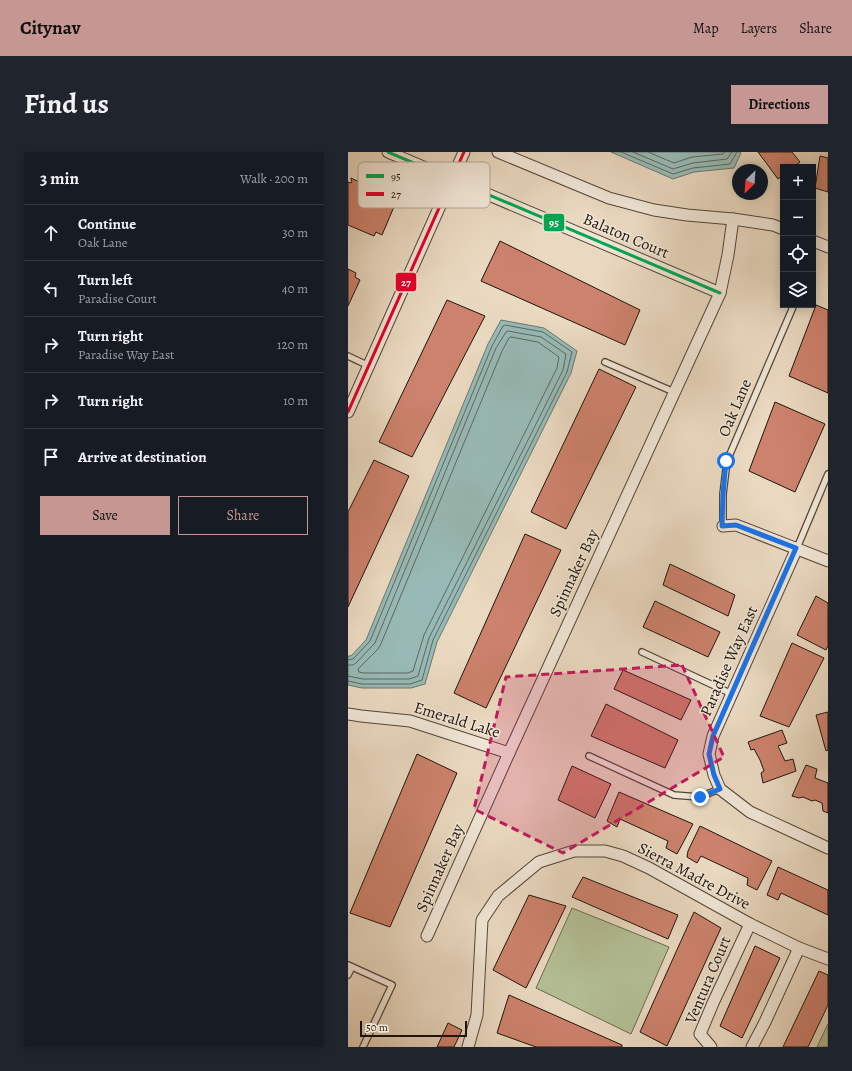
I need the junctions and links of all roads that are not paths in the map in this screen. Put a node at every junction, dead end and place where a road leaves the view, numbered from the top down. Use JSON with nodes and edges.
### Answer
{"nodes":[{"id":1,"x":388,"y":152,"type":"edge"},
{"id":2,"x":464,"y":152,"type":"edge"},
{"id":3,"x":498,"y":152,"type":"edge"},
{"id":4,"x":411,"y":162,"type":"edge"},
{"id":5,"x":460,"y":162,"type":"edge"},
{"id":6,"x":490,"y":196,"type":"edge"},
{"id":7,"x":440,"y":208,"type":"edge"},
{"id":8,"x":733,"y":219,"type":"junction"},
{"id":9,"x":780,"y":228,"type":"edge"},
{"id":10,"x":816,"y":242,"type":"edge"},
{"id":11,"x":828,"y":247,"type":"edge"},
{"id":12,"x":720,"y":293,"type":"junction"},
{"id":13,"x":793,"y":308,"type":"edge"},
{"id":14,"x":348,"y":356,"type":"edge"},
{"id":15,"x":605,"y":362,"type":"dead end"},
{"id":16,"x":369,"y":366,"type":"junction"},
{"id":17,"x":674,"y":392,"type":"junction"},
{"id":18,"x":349,"y":405,"type":"edge"},
{"id":19,"x":828,"y":474,"type":"edge"},
{"id":20,"x":722,"y":526,"type":"joint"},
{"id":21,"x":796,"y":548,"type":"junction"},
{"id":22,"x":828,"y":561,"type":"edge"},
{"id":23,"x":642,"y":652,"type":"dead end"},
{"id":24,"x":732,"y":694,"type":"junction"},
{"id":25,"x":348,"y":714,"type":"edge"},
{"id":26,"x":509,"y":753,"type":"junction"},
{"id":27,"x":589,"y":756,"type":"dead end"},
{"id":28,"x":720,"y":789,"type":"junction"},
{"id":29,"x":828,"y":848,"type":"edge"},
{"id":30,"x":750,"y":924,"type":"junction"},
{"id":31,"x":427,"y":936,"type":"dead end"},
{"id":32,"x":798,"y":948,"type":"junction"},
{"id":33,"x":828,"y":959,"type":"edge"},
{"id":34,"x":350,"y":966,"type":"edge"},
{"id":35,"x":348,"y":974,"type":"edge"},
{"id":36,"x":363,"y":1047,"type":"edge"},
{"id":37,"x":469,"y":1047,"type":"edge"},
{"id":38,"x":711,"y":1047,"type":"edge"},
{"id":39,"x":752,"y":1047,"type":"edge"}],
"edges":[{"from":1,"to":4,"type":"street","name":"Balaton Court"},
{"from":2,"to":5,"type":"street"},
{"from":3,"to":8,"type":"street"},
{"from":6,"to":12,"type":"street","name":"Balaton Court"},
{"from":7,"to":16,"type":"street"},
{"from":8,"to":9,"type":"street"},
{"from":8,"to":12,"type":"street","name":"Spinnaker Bay"},
{"from":10,"to":11,"type":"street"},
{"from":12,"to":17,"type":"street","name":"Spinnaker Bay"},
{"from":13,"to":20,"type":"lane","name":"Oak Lane"},
{"from":14,"to":16,"type":"lane"},
{"from":15,"to":17,"type":"lane"},
{"from":16,"to":18,"type":"street"},
{"from":17,"to":26,"type":"street","name":"Spinnaker Bay"},
{"from":19,"to":21,"type":"lane"},
{"from":20,"to":21,"type":"street"},
{"from":21,"to":22,"type":"street"},
{"from":21,"to":24,"type":"street","name":"Paradise Way East"},
{"from":23,"to":24,"type":"lane"},
{"from":24,"to":28,"type":"street","name":"Paradise Way East"},
{"from":25,"to":26,"type":"street","name":"Emerald Lake"},
{"from":26,"to":31,"type":"street","name":"Spinnaker Bay"},
{"from":27,"to":28,"type":"lane"},
{"from":28,"to":29,"type":"street"},
{"from":30,"to":32,"type":"street","name":"Sierra Madre Drive"},
{"from":30,"to":37,"type":"street","name":"Sierra Madre Drive"},
{"from":30,"to":38,"type":"street","name":"Ventura Court"},
{"from":32,"to":33,"type":"street","name":"Sierra Madre Drive"},
{"from":32,"to":39,"type":"street"},
{"from":34,"to":35,"type":"lane"},
{"from":34,"to":36,"type":"lane"}]}
